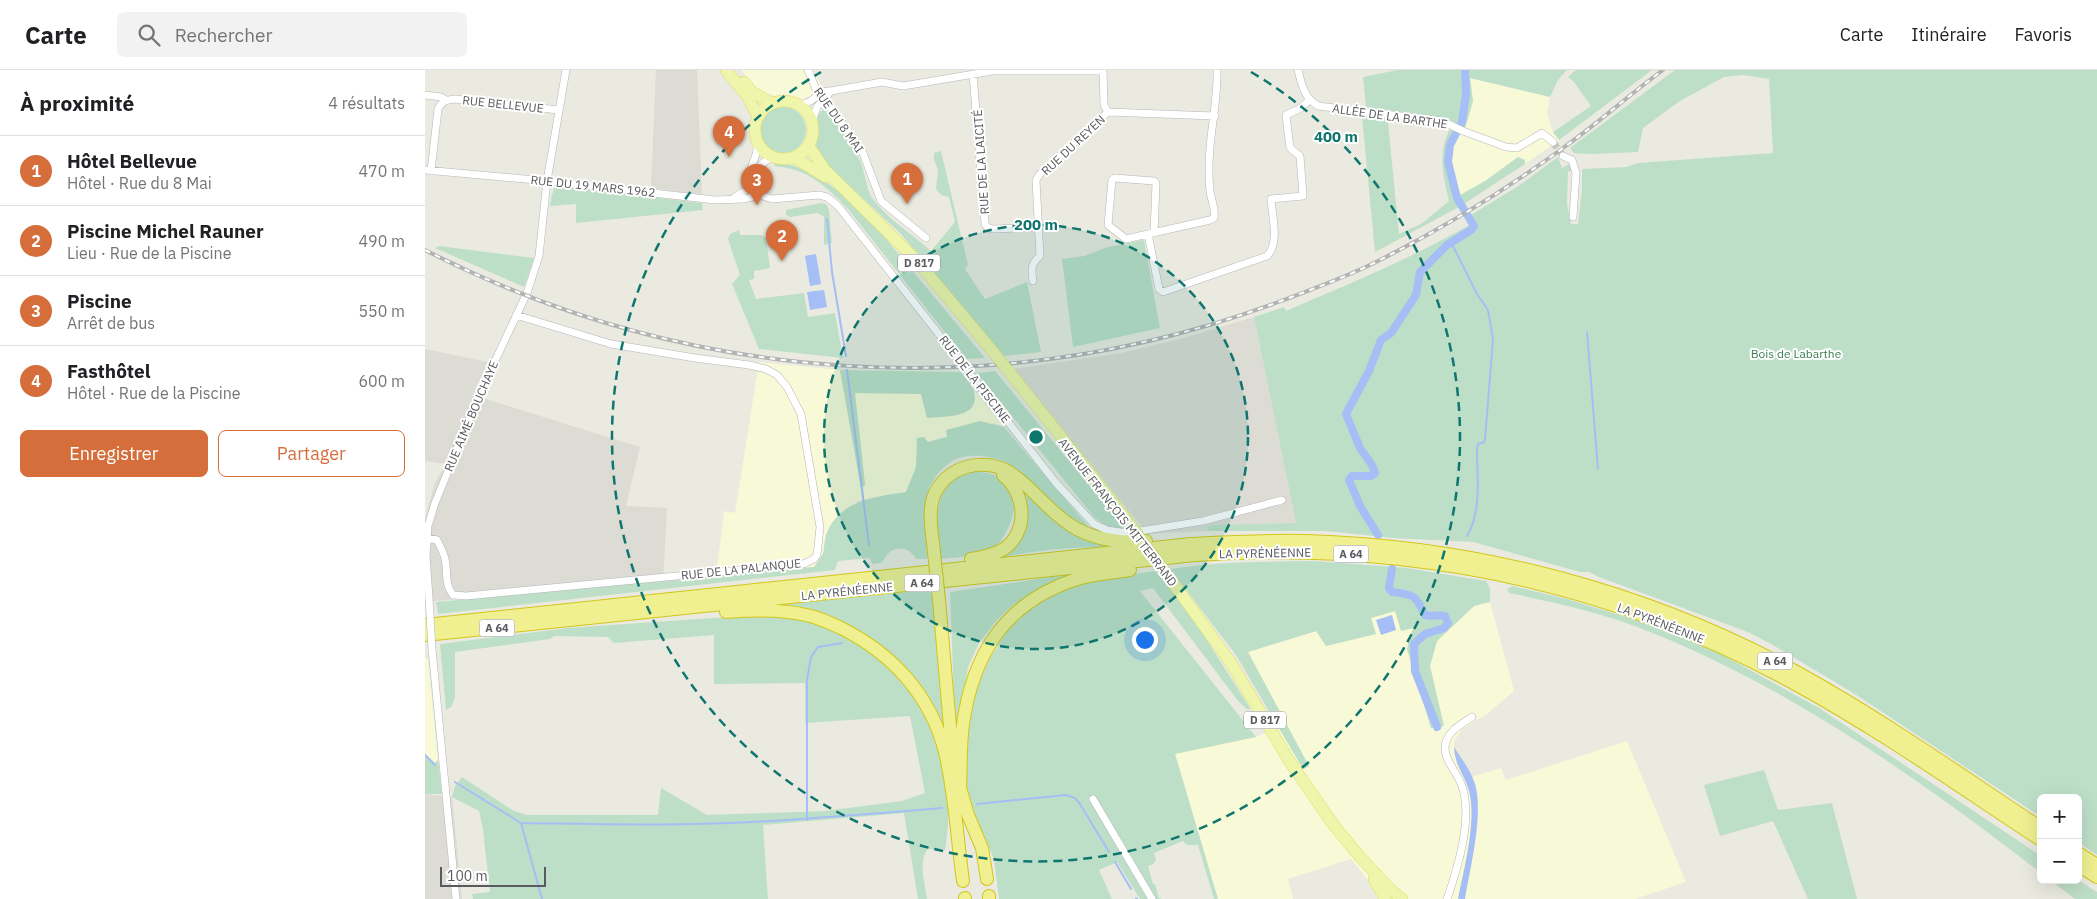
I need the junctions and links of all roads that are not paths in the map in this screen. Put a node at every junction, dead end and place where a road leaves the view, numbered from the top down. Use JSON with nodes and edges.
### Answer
{"nodes":[{"id":1,"x":566,"y":70,"type":"edge"},
{"id":2,"x":726,"y":70,"type":"edge"},
{"id":3,"x":734,"y":70,"type":"edge"},
{"id":4,"x":807,"y":70,"type":"edge"},
{"id":5,"x":992,"y":70,"type":"edge"},
{"id":6,"x":1217,"y":70,"type":"edge"},
{"id":7,"x":1298,"y":70,"type":"edge"},
{"id":8,"x":1103,"y":71,"type":"edge"},
{"id":9,"x":973,"y":74,"type":"junction"},
{"id":10,"x":831,"y":91,"type":"junction"},
{"id":11,"x":818,"y":94,"type":"junction"},
{"id":12,"x":425,"y":95,"type":"edge"},
{"id":13,"x":446,"y":100,"type":"junction"},
{"id":14,"x":823,"y":100,"type":"junction"},
{"id":15,"x":1309,"y":100,"type":"junction"},
{"id":16,"x":772,"y":103,"type":"junction"},
{"id":17,"x":800,"y":105,"type":"junction"},
{"id":18,"x":559,"y":110,"type":"junction"},
{"id":19,"x":1108,"y":112,"type":"junction"},
{"id":20,"x":1215,"y":116,"type":"junction"},
{"id":21,"x":758,"y":117,"type":"junction"},
{"id":22,"x":812,"y":121,"type":"junction"},
{"id":23,"x":757,"y":139,"type":"junction"},
{"id":24,"x":1553,"y":142,"type":"tunnel mouth"},
{"id":25,"x":809,"y":146,"type":"junction"},
{"id":26,"x":1563,"y":156,"type":"tunnel mouth"},
{"id":27,"x":773,"y":157,"type":"junction"},
{"id":28,"x":793,"y":157,"type":"junction"},
{"id":29,"x":428,"y":170,"type":"edge"},
{"id":30,"x":749,"y":174,"type":"junction"},
{"id":31,"x":547,"y":181,"type":"junction"},
{"id":32,"x":846,"y":191,"type":"junction"},
{"id":33,"x":759,"y":192,"type":"junction"},
{"id":34,"x":715,"y":200,"type":"junction"},
{"id":35,"x":1573,"y":218,"type":"dead end"},
{"id":36,"x":1038,"y":226,"type":"junction"},
{"id":37,"x":1151,"y":233,"type":"junction"},
{"id":38,"x":926,"y":238,"type":"dead end"},
{"id":39,"x":1033,"y":281,"type":"dead end"},
{"id":40,"x":516,"y":315,"type":"junction"},
{"id":41,"x":986,"y":465,"type":"junction"},
{"id":42,"x":1282,"y":500,"type":"dead end"},
{"id":43,"x":427,"y":538,"type":"junction"},
{"id":44,"x":1191,"y":544,"type":"junction"},
{"id":45,"x":1172,"y":558,"type":"junction"},
{"id":46,"x":913,"y":572,"type":"junction"},
{"id":47,"x":672,"y":609,"type":"junction"},
{"id":48,"x":425,"y":625,"type":"edge"},
{"id":49,"x":425,"y":635,"type":"edge"},
{"id":50,"x":1472,"y":717,"type":"dead end"},
{"id":51,"x":956,"y":787,"type":"junction"},
{"id":52,"x":1093,"y":799,"type":"dead end"},
{"id":53,"x":2037,"y":825,"type":"edge"},
{"id":54,"x":2039,"y":839,"type":"edge"},
{"id":55,"x":1359,"y":856,"type":"junction"},
{"id":56,"x":2082,"y":856,"type":"edge"},
{"id":57,"x":2097,"y":865,"type":"edge"},
{"id":58,"x":2082,"y":868,"type":"edge"},
{"id":59,"x":2097,"y":878,"type":"edge"},
{"id":60,"x":987,"y":879,"type":"dead end"},
{"id":61,"x":963,"y":881,"type":"dead end"},
{"id":62,"x":1450,"y":889,"type":"junction"},
{"id":63,"x":456,"y":899,"type":"edge"},
{"id":64,"x":1152,"y":899,"type":"edge"},
{"id":65,"x":1385,"y":899,"type":"edge"},
{"id":66,"x":1402,"y":899,"type":"edge"},
{"id":67,"x":1441,"y":899,"type":"edge"},
{"id":68,"x":1447,"y":899,"type":"edge"}],
"edges":[{"from":1,"to":18,"type":"street","name":"RUE AIMÉ BOUCHAYE"},
{"from":2,"to":21,"type":"main road"},
{"from":3,"to":16,"type":"main road"},
{"from":4,"to":11,"type":"street","name":"RUE DU 8 MAI"},
{"from":5,"to":8,"type":"street"},
{"from":5,"to":9,"type":"street"},
{"from":6,"to":20,"type":"street"},
{"from":7,"to":15,"type":"street"},
{"from":8,"to":19,"type":"street"},
{"from":9,"to":10,"type":"street"},
{"from":9,"to":36,"type":"street","name":"RUE DE LA LAICITÉ"},
{"from":10,"to":11,"type":"street"},
{"from":10,"to":14,"type":"street"},
{"from":11,"to":14,"type":"street","name":"RUE DU 8 MAI"},
{"from":11,"to":17,"type":"street"},
{"from":12,"to":13,"type":"street","name":"RUE BELLEVUE"},
{"from":13,"to":18,"type":"street","name":"RUE BELLEVUE"},
{"from":13,"to":29,"type":"street","name":"RUE BELLEVUE"},
{"from":14,"to":22,"type":"street"},
{"from":14,"to":38,"type":"street","name":"RUE DU 8 MAI"},
{"from":15,"to":24,"type":"street","name":"ALLÉE DE LA BARTHE"},
{"from":15,"to":37,"type":"street"},
{"from":16,"to":17,"type":"main road"},
{"from":16,"to":21,"type":"main road"},
{"from":17,"to":22,"type":"main road"},
{"from":18,"to":31,"type":"street","name":"RUE AIMÉ BOUCHAYE"},
{"from":19,"to":20,"type":"street","name":"RUE DU REYEN"},
{"from":19,"to":36,"type":"street","name":"RUE DU REYEN"},
{"from":20,"to":37,"type":"street"},
{"from":21,"to":23,"type":"main road"},
{"from":22,"to":25,"type":"main road"},
{"from":23,"to":27,"type":"main road"},
{"from":23,"to":30,"type":"street"},
{"from":25,"to":28,"type":"main road"},
{"from":25,"to":32,"type":"main road","name":"AVENUE FRANÇOIS MITTERRAND","number":"D 817"},
{"from":26,"to":35,"type":"street"},
{"from":27,"to":28,"type":"main road"},
{"from":27,"to":33,"type":"street"},
{"from":28,"to":32,"type":"main road","name":"AVENUE FRANÇOIS MITTERRAND","number":"D 817"},
{"from":29,"to":31,"type":"street","name":"RUE DU 19 MARS 1962"},
{"from":30,"to":33,"type":"street"},
{"from":30,"to":34,"type":"street"},
{"from":31,"to":34,"type":"street","name":"RUE DU 19 MARS 1962"},
{"from":31,"to":40,"type":"street","name":"RUE AIMÉ BOUCHAYE"},
{"from":32,"to":55,"type":"main road","name":"AVENUE FRANÇOIS MITTERRAND","number":"D 817","bridge":true},
{"from":33,"to":34,"type":"street","name":"RUE DU 19 MARS 1962"},
{"from":33,"to":42,"type":"street","name":"RUE DE LA PISCINE"},
{"from":36,"to":39,"type":"street","name":"RUE DU REYEN"},
{"from":37,"to":37,"type":"street"},
{"from":40,"to":43,"type":"street","name":"RUE AIMÉ BOUCHAYE"},
{"from":40,"to":43,"type":"street","name":"RUE DE LA PALANQUE"},
{"from":41,"to":44,"type":"highway"},
{"from":41,"to":46,"type":"highway"},
{"from":41,"to":51,"type":"highway","bridge":true},
{"from":43,"to":63,"type":"street","name":"RUE AIMÉ BOUCHAYE","bridge":true},
{"from":44,"to":46,"type":"highway","name":"LA PYRÉNÉENNE","number":"A 64"},
{"from":44,"to":53,"type":"highway","name":"LA PYRÉNÉENNE","number":"A 64"},
{"from":45,"to":47,"type":"highway","name":"LA PYRÉNÉENNE","number":"A 64"},
{"from":45,"to":51,"type":"highway"},
{"from":45,"to":54,"type":"highway","name":"LA PYRÉNÉENNE","number":"A 64"},
{"from":46,"to":48,"type":"highway","name":"LA PYRÉNÉENNE","number":"A 64"},
{"from":47,"to":49,"type":"highway","name":"LA PYRÉNÉENNE","number":"A 64"},
{"from":47,"to":51,"type":"highway"},
{"from":50,"to":62,"type":"street"},
{"from":51,"to":60,"type":"highway"},
{"from":51,"to":61,"type":"highway"},
{"from":52,"to":64,"type":"street"},
{"from":55,"to":65,"type":"main road","name":"AVENUE FRANÇOIS MITTERRAND","number":"D 817"},
{"from":55,"to":66,"type":"main road","name":"AVENUE FRANÇOIS MITTERRAND","number":"D 817"},
{"from":56,"to":57,"type":"highway"},
{"from":58,"to":59,"type":"highway"},
{"from":62,"to":67,"type":"street"},
{"from":62,"to":68,"type":"street"}]}
